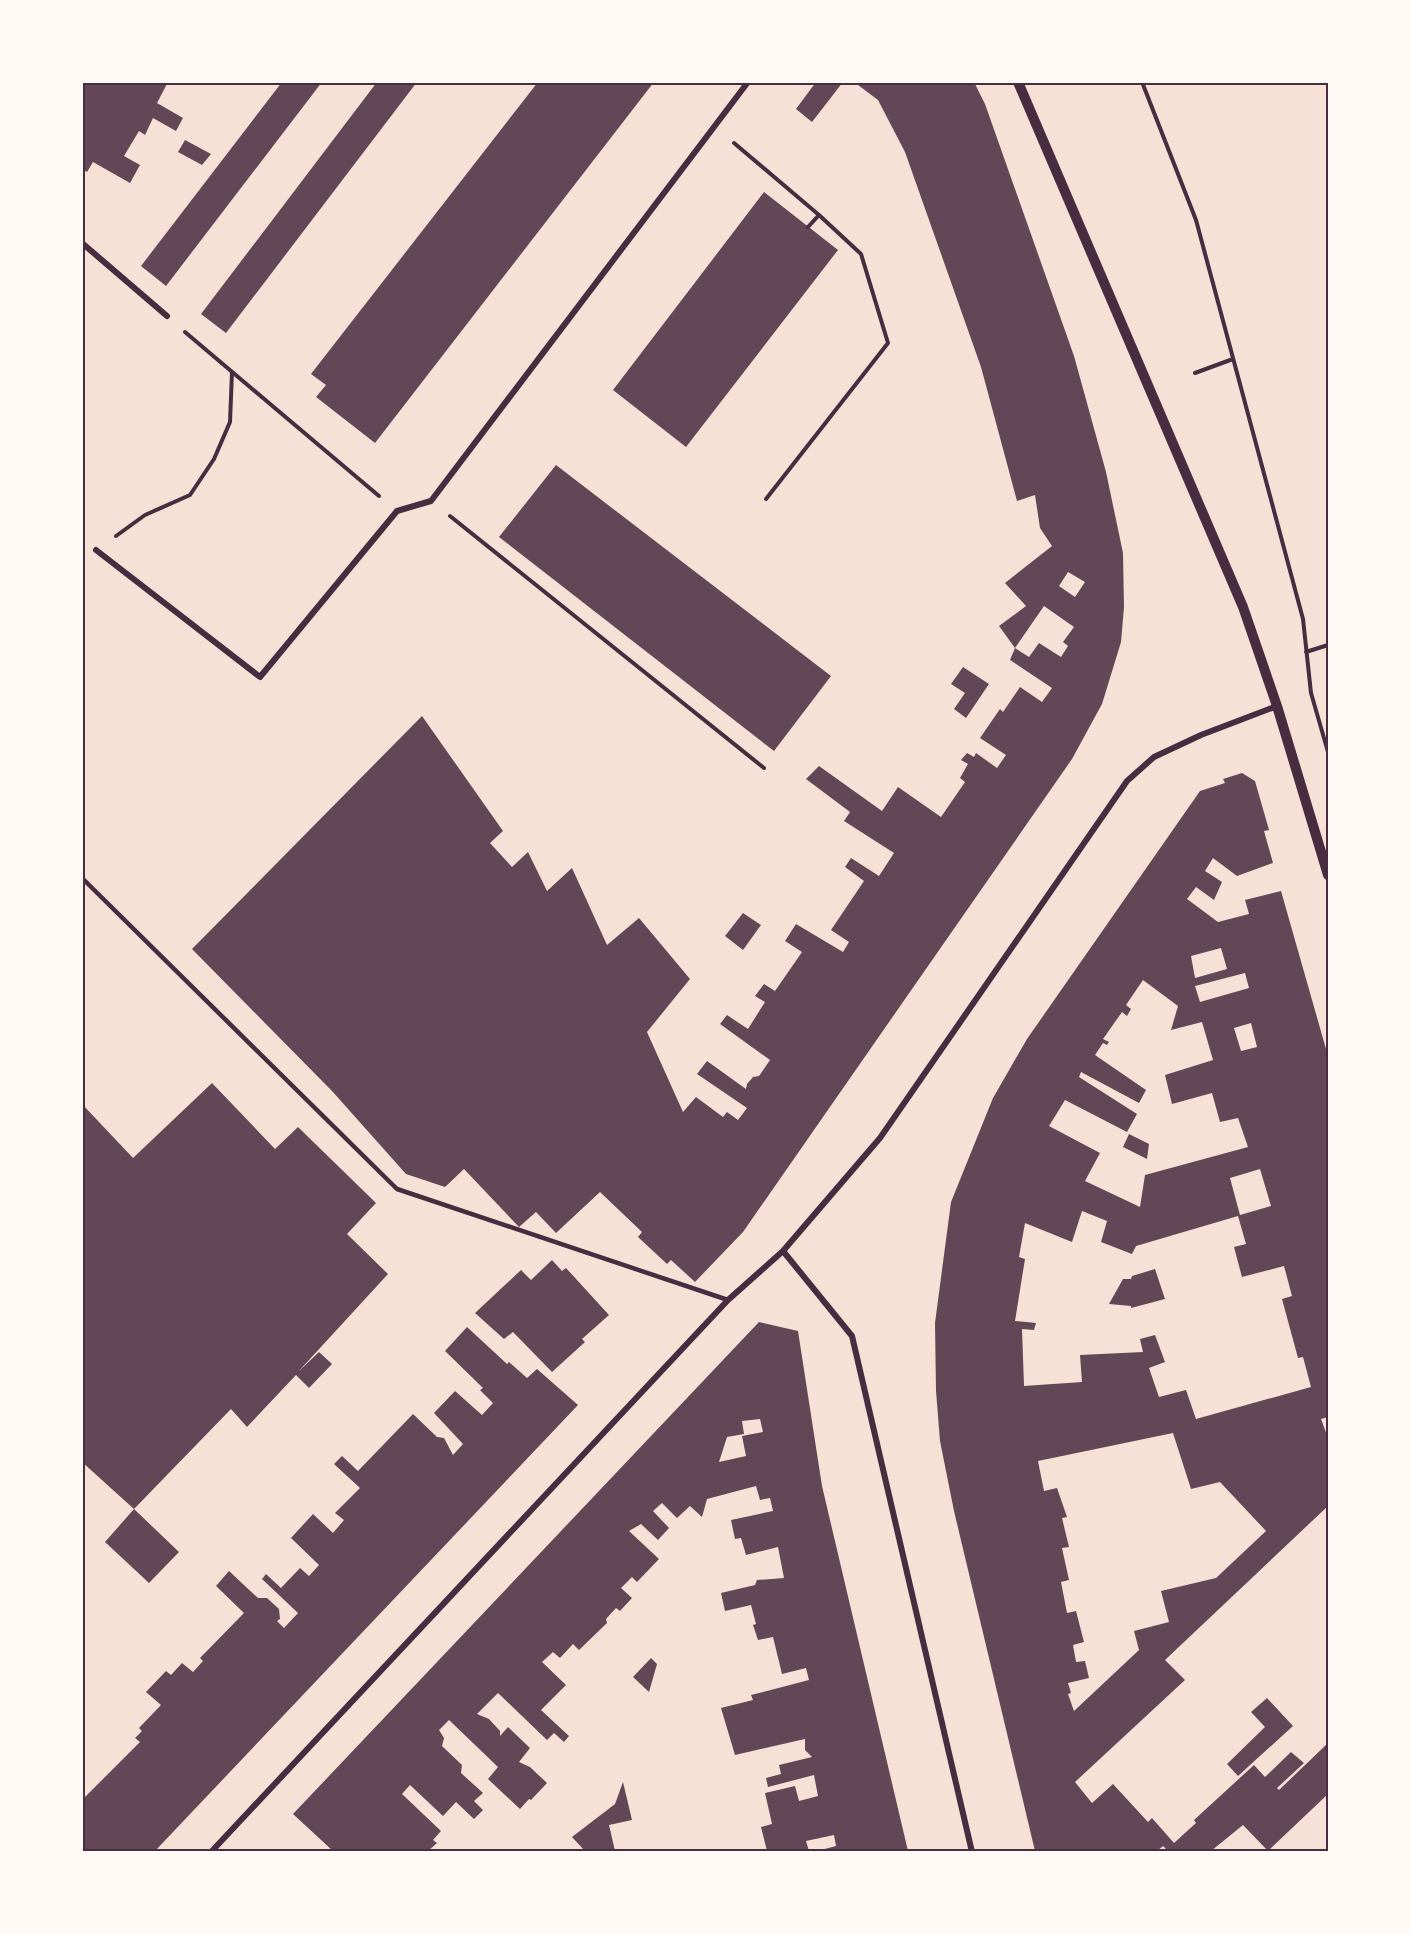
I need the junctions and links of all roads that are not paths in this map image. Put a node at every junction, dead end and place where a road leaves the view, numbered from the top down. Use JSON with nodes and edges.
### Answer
{"nodes":[{"id":1,"x":748,"y":82,"type":"edge"},
{"id":2,"x":1017,"y":82,"type":"edge"},
{"id":3,"x":82,"y":243,"type":"edge"},
{"id":4,"x":167,"y":316,"type":"road end"},
{"id":5,"x":96,"y":550,"type":"road end"},
{"id":6,"x":1276,"y":706,"type":"junction"},
{"id":7,"x":1329,"y":875,"type":"edge"},
{"id":8,"x":82,"y":878,"type":"edge"},
{"id":9,"x":783,"y":1251,"type":"junction"},
{"id":10,"x":728,"y":1300,"type":"junction"},
{"id":11,"x":211,"y":1851,"type":"edge"},
{"id":12,"x":972,"y":1851,"type":"edge"}],
"edges":[{"from":1,"to":5,"type":"street"},
{"from":2,"to":6,"type":"street"},
{"from":3,"to":4,"type":"street"},
{"from":6,"to":7,"type":"street"},
{"from":6,"to":9,"type":"street"},
{"from":8,"to":10,"type":"lane"},
{"from":9,"to":10,"type":"street"},
{"from":9,"to":12,"type":"street"},
{"from":10,"to":11,"type":"street"}]}
